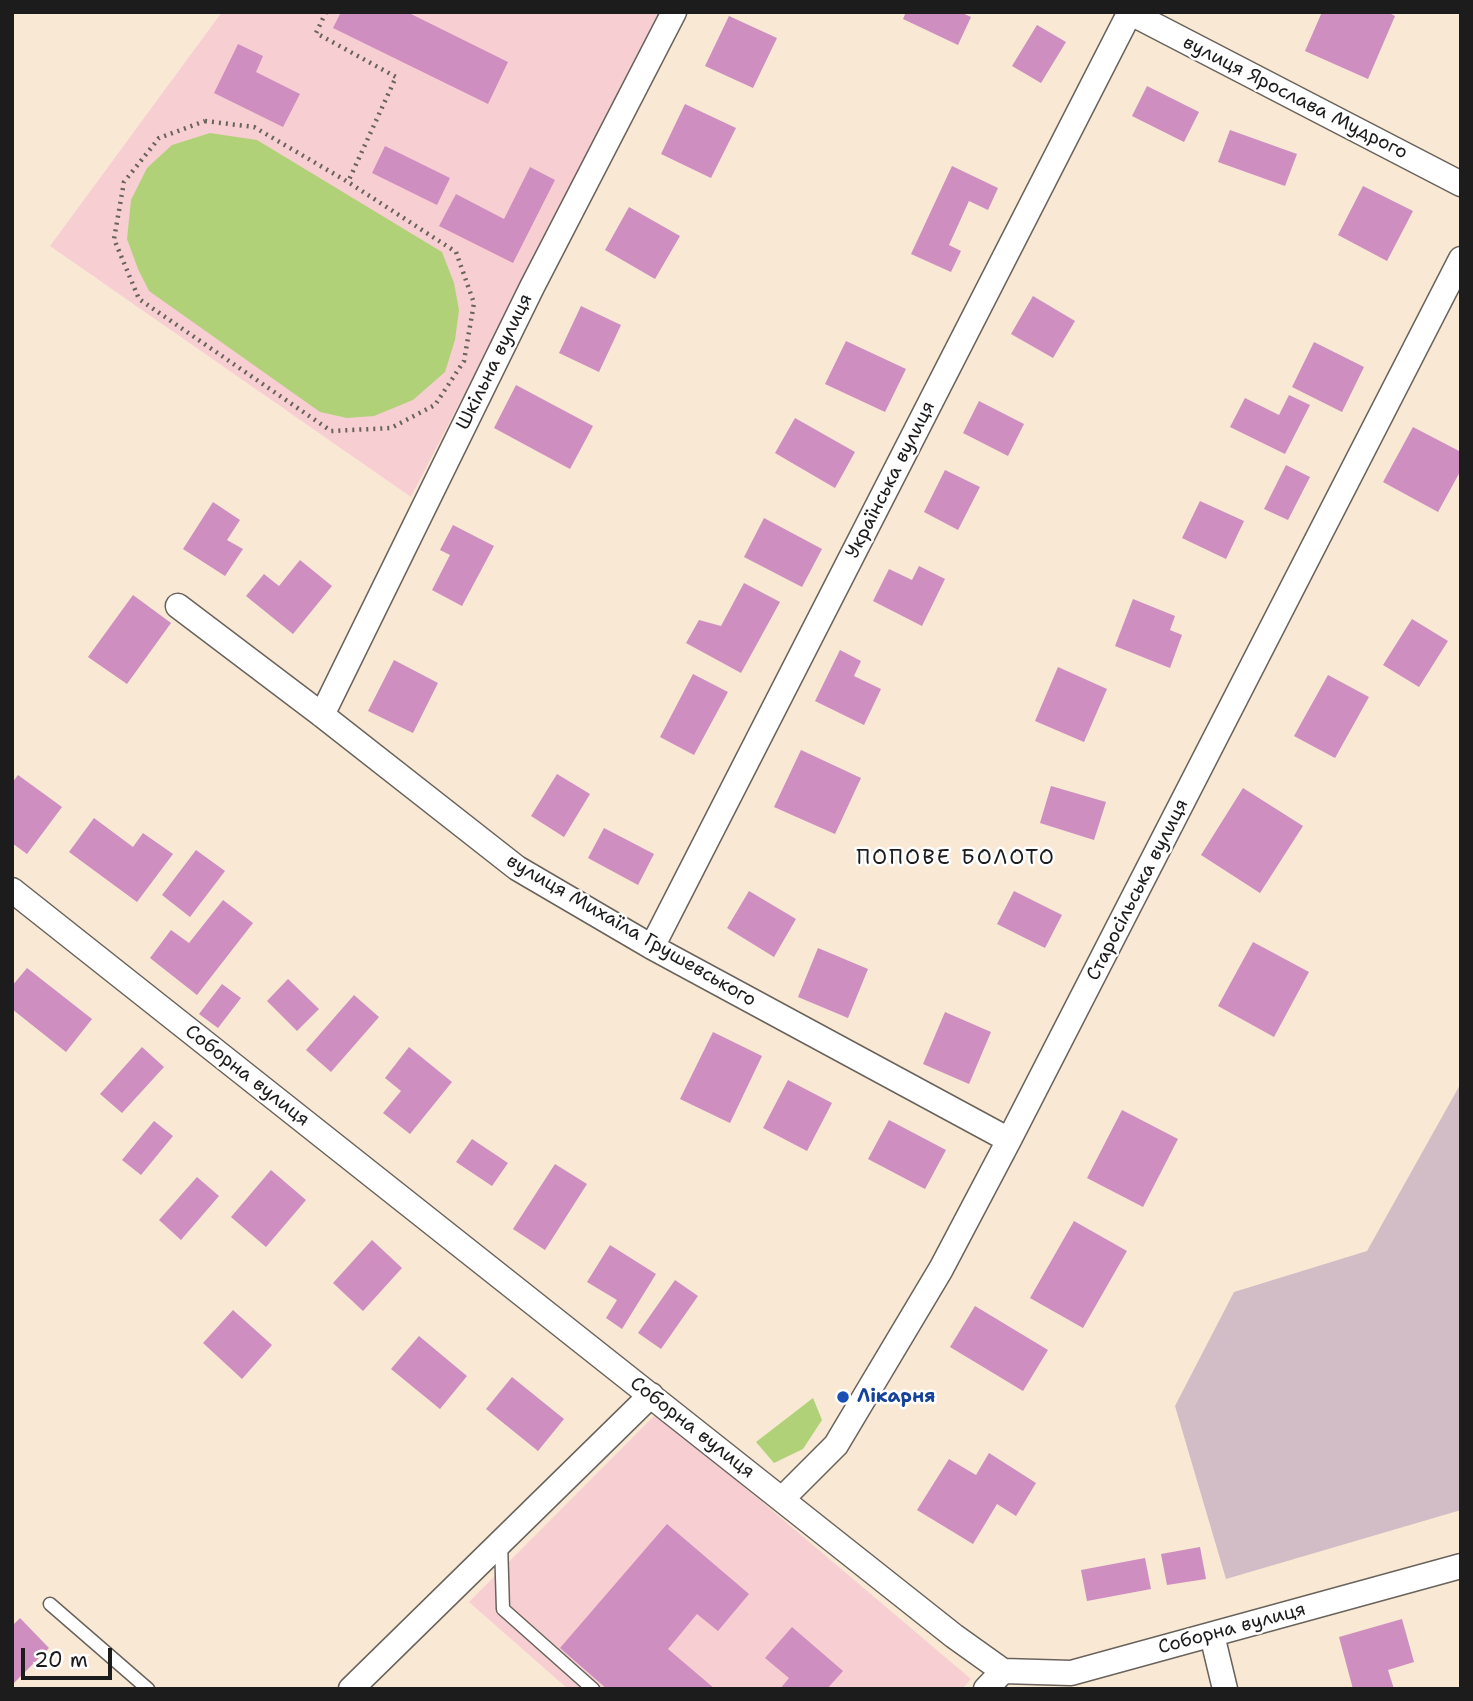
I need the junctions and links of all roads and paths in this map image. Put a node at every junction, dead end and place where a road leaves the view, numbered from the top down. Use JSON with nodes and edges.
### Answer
{"nodes":[{"id":1,"x":326,"y":12,"type":"edge"},
{"id":2,"x":674,"y":12,"type":"edge"},
{"id":3,"x":1130,"y":12,"type":"edge"},
{"id":4,"x":348,"y":182,"type":"junction"},
{"id":5,"x":1461,"y":184,"type":"edge"},
{"id":6,"x":1461,"y":259,"type":"edge"},
{"id":7,"x":178,"y":606,"type":"dead end"},
{"id":8,"x":322,"y":715,"type":"junction"},
{"id":9,"x":12,"y":890,"type":"edge"},
{"id":10,"x":652,"y":947,"type":"junction"},
{"id":11,"x":1009,"y":1140,"type":"junction"},
{"id":12,"x":651,"y":1395,"type":"junction"},
{"id":13,"x":782,"y":1499,"type":"junction"},
{"id":14,"x":501,"y":1542,"type":"junction"},
{"id":15,"x":1461,"y":1566,"type":"edge"},
{"id":16,"x":50,"y":1604,"type":"dead end"},
{"id":17,"x":1212,"y":1635,"type":"junction"},
{"id":18,"x":1003,"y":1671,"type":"junction"},
{"id":19,"x":148,"y":1689,"type":"edge"},
{"id":20,"x":351,"y":1689,"type":"edge"},
{"id":21,"x":593,"y":1689,"type":"edge"},
{"id":22,"x":986,"y":1689,"type":"edge"},
{"id":23,"x":1225,"y":1689,"type":"edge"}],
"edges":[{"from":1,"to":4,"type":"path"},
{"from":2,"to":8,"type":"street","name":"Шкільна вулиця"},
{"from":3,"to":5,"type":"street","name":"вулиця Ярослава Мудрого"},
{"from":3,"to":10,"type":"street","name":"Українська вулиця"},
{"from":4,"to":4,"type":"path"},
{"from":6,"to":11,"type":"street","name":"Старосільська вулиця"},
{"from":7,"to":8,"type":"street","name":"вулиця Михаїла Грушевського"},
{"from":8,"to":10,"type":"street","name":"вулиця Михаїла Грушевського"},
{"from":9,"to":12,"type":"street","name":"Соборна вулиця"},
{"from":10,"to":11,"type":"street","name":"вулиця Михаїла Грушевського"},
{"from":11,"to":13,"type":"street","name":"Старосільська вулиця"},
{"from":12,"to":13,"type":"street","name":"Соборна вулиця"},
{"from":12,"to":14,"type":"street"},
{"from":13,"to":18,"type":"street","name":"Соборна вулиця"},
{"from":14,"to":20,"type":"street"},
{"from":14,"to":21,"type":"lane"},
{"from":15,"to":17,"type":"street","name":"Соборна вулиця"},
{"from":16,"to":19,"type":"lane"},
{"from":17,"to":18,"type":"street","name":"Соборна вулиця"},
{"from":17,"to":23,"type":"street"},
{"from":18,"to":22,"type":"street"}]}
